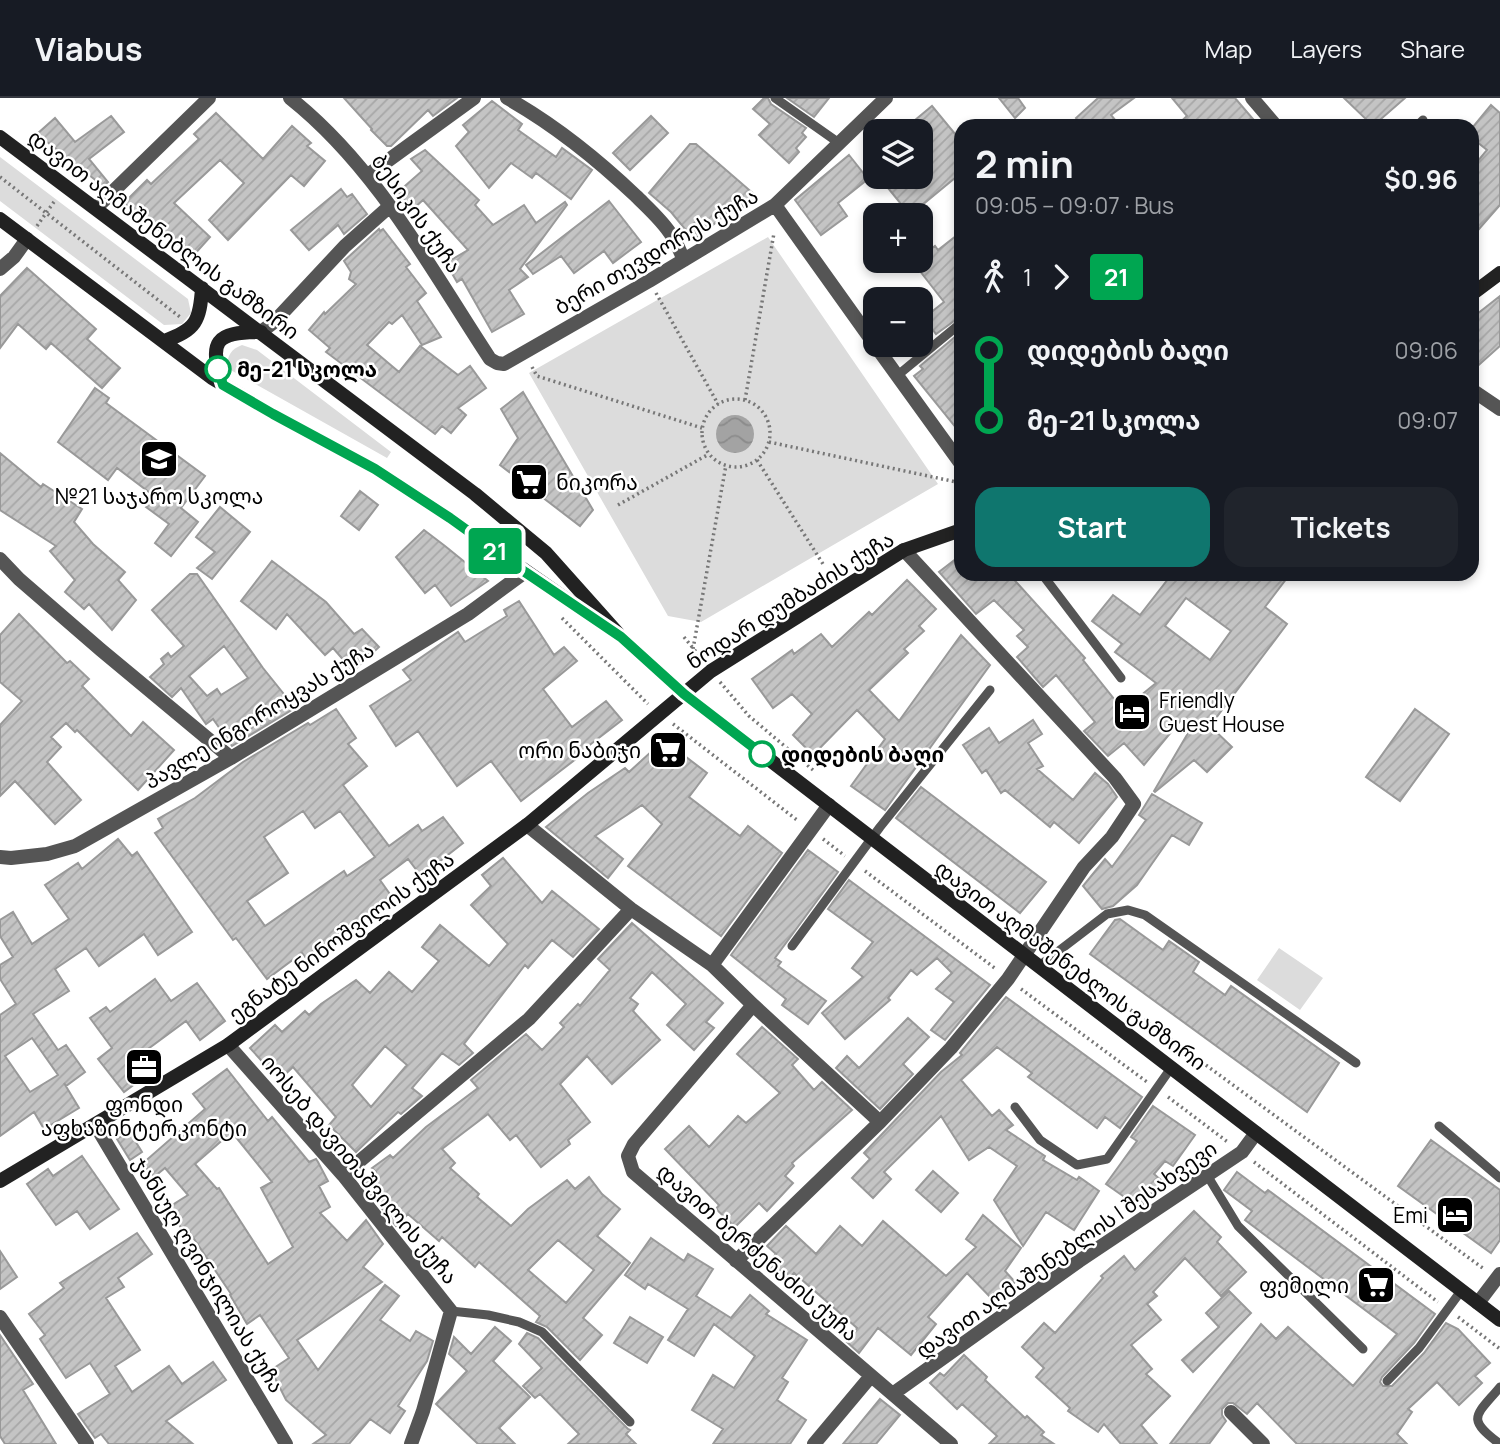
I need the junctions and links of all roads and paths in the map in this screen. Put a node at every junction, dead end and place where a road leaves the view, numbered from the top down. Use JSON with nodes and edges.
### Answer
{"nodes":[{"id":1,"x":209,"y":98,"type":"edge"},
{"id":2,"x":290,"y":98,"type":"edge"},
{"id":3,"x":474,"y":98,"type":"edge"},
{"id":4,"x":508,"y":98,"type":"edge"},
{"id":5,"x":775,"y":98,"type":"edge"},
{"id":6,"x":886,"y":98,"type":"edge"},
{"id":7,"x":1252,"y":98,"type":"edge"},
{"id":8,"x":1270,"y":119,"type":"edge"},
{"id":9,"x":0,"y":137,"type":"edge"},
{"id":10,"x":839,"y":143,"type":"junction"},
{"id":11,"x":368,"y":175,"type":"junction"},
{"id":12,"x":0,"y":177,"type":"edge"},
{"id":13,"x":56,"y":199,"type":"dead end"},
{"id":14,"x":775,"y":205,"type":"junction"},
{"id":15,"x":390,"y":206,"type":"junction"},
{"id":16,"x":96,"y":208,"type":"junction"},
{"id":17,"x":46,"y":212,"type":"junction"},
{"id":18,"x":0,"y":219,"type":"edge"},
{"id":19,"x":27,"y":239,"type":"junction"},
{"id":20,"x":684,"y":260,"type":"junction"},
{"id":21,"x":0,"y":269,"type":"edge"},
{"id":22,"x":1500,"y":273,"type":"edge"},
{"id":23,"x":649,"y":281,"type":"junction"},
{"id":24,"x":202,"y":288,"type":"junction"},
{"id":25,"x":1479,"y":290,"type":"edge"},
{"id":26,"x":192,"y":327,"type":"junction"},
{"id":27,"x":863,"y":328,"type":"edge"},
{"id":28,"x":954,"y":329,"type":"edge"},
{"id":29,"x":261,"y":332,"type":"junction"},
{"id":30,"x":164,"y":341,"type":"junction"},
{"id":31,"x":524,"y":352,"type":"junction"},
{"id":32,"x":884,"y":357,"type":"edge"},
{"id":33,"x":497,"y":363,"type":"joint"},
{"id":34,"x":898,"y":375,"type":"junction"},
{"id":35,"x":223,"y":385,"type":"junction"},
{"id":36,"x":1479,"y":395,"type":"edge"},
{"id":37,"x":745,"y":400,"type":"junction"},
{"id":38,"x":718,"y":404,"type":"junction"},
{"id":39,"x":1500,"y":409,"type":"edge"},
{"id":40,"x":702,"y":428,"type":"junction"},
{"id":41,"x":769,"y":442,"type":"junction"},
{"id":42,"x":954,"y":445,"type":"edge"},
{"id":43,"x":709,"y":454,"type":"junction"},
{"id":44,"x":757,"y":460,"type":"junction"},
{"id":45,"x":726,"y":466,"type":"junction"},
{"id":46,"x":954,"y":482,"type":"edge"},
{"id":47,"x":618,"y":505,"type":"dead end"},
{"id":48,"x":954,"y":532,"type":"edge"},
{"id":49,"x":904,"y":550,"type":"junction"},
{"id":50,"x":0,"y":559,"type":"edge"},
{"id":51,"x":822,"y":564,"type":"dead end"},
{"id":52,"x":525,"y":572,"type":"junction"},
{"id":53,"x":1047,"y":581,"type":"edge"},
{"id":54,"x":621,"y":637,"type":"junction"},
{"id":55,"x":684,"y":637,"type":"dead end"},
{"id":56,"x":694,"y":649,"type":"junction"},
{"id":57,"x":711,"y":671,"type":"junction"},
{"id":58,"x":1121,"y":678,"type":"dead end"},
{"id":59,"x":990,"y":690,"type":"dead end"},
{"id":60,"x":684,"y":694,"type":"junction"},
{"id":61,"x":231,"y":758,"type":"junction"},
{"id":62,"x":819,"y":775,"type":"dead end"},
{"id":63,"x":829,"y":805,"type":"junction"},
{"id":64,"x":527,"y":825,"type":"junction"},
{"id":65,"x":872,"y":838,"type":"junction"},
{"id":66,"x":0,"y":857,"type":"edge"},
{"id":67,"x":631,"y":909,"type":"junction"},
{"id":68,"x":792,"y":946,"type":"dead end"},
{"id":69,"x":1054,"y":953,"type":"junction"},
{"id":70,"x":1024,"y":955,"type":"junction"},
{"id":71,"x":712,"y":965,"type":"junction"},
{"id":72,"x":1039,"y":966,"type":"junction"},
{"id":73,"x":753,"y":1005,"type":"junction"},
{"id":74,"x":228,"y":1045,"type":"junction"},
{"id":75,"x":1356,"y":1063,"type":"dead end"},
{"id":76,"x":1171,"y":1068,"type":"junction"},
{"id":77,"x":1015,"y":1107,"type":"dead end"},
{"id":78,"x":880,"y":1122,"type":"junction"},
{"id":79,"x":96,"y":1126,"type":"junction"},
{"id":80,"x":1439,"y":1126,"type":"dead end"},
{"id":81,"x":1256,"y":1133,"type":"junction"},
{"id":82,"x":343,"y":1175,"type":"junction"},
{"id":83,"x":1207,"y":1175,"type":"junction"},
{"id":84,"x":1500,"y":1178,"type":"edge"},
{"id":85,"x":0,"y":1181,"type":"edge"},
{"id":86,"x":736,"y":1261,"type":"junction"},
{"id":87,"x":1498,"y":1276,"type":"edge"},
{"id":88,"x":1461,"y":1291,"type":"junction"},
{"id":89,"x":1478,"y":1303,"type":"junction"},
{"id":90,"x":451,"y":1311,"type":"junction"},
{"id":91,"x":0,"y":1317,"type":"edge"},
{"id":92,"x":1500,"y":1320,"type":"edge"},
{"id":93,"x":1363,"y":1349,"type":"dead end"},
{"id":94,"x":871,"y":1376,"type":"junction"},
{"id":95,"x":1387,"y":1381,"type":"dead end"},
{"id":96,"x":1500,"y":1387,"type":"edge"},
{"id":97,"x":894,"y":1393,"type":"junction"},
{"id":98,"x":1231,"y":1412,"type":"dead end"},
{"id":99,"x":629,"y":1422,"type":"dead end"},
{"id":100,"x":87,"y":1444,"type":"edge"},
{"id":101,"x":286,"y":1444,"type":"edge"},
{"id":102,"x":411,"y":1444,"type":"edge"},
{"id":103,"x":814,"y":1444,"type":"edge"},
{"id":104,"x":951,"y":1444,"type":"edge"},
{"id":105,"x":1263,"y":1444,"type":"edge"},
{"id":106,"x":1500,"y":1444,"type":"edge"}],
"edges":[{"from":1,"to":16,"type":"street"},
{"from":2,"to":11,"type":"street","name":"ბესიკის ქუჩა"},
{"from":3,"to":11,"type":"street"},
{"from":4,"to":20,"type":"street"},
{"from":5,"to":10,"type":"lane"},
{"from":6,"to":10,"type":"street","name":"ბერი თევდორეს ქუჩა"},
{"from":7,"to":8,"type":"street"},
{"from":9,"to":16,"type":"main road","name":"დავით აღმაშენებლის გამზირი"},
{"from":10,"to":14,"type":"street","name":"ბერი თევდორეს ქუჩა"},
{"from":11,"to":15,"type":"street","name":"ბესიკის ქუჩა"},
{"from":12,"to":17,"type":"path"},
{"from":13,"to":17,"type":"path"},
{"from":14,"to":20,"type":"street","name":"ბერი თევდორეს ქუჩა"},
{"from":14,"to":27,"type":"street"},
{"from":14,"to":37,"type":"path"},
{"from":15,"to":29,"type":"street"},
{"from":15,"to":33,"type":"street","name":"ბესიკის ქუჩა"},
{"from":16,"to":24,"type":"main road","name":"დავით აღმაშენებლის გამზირი"},
{"from":17,"to":19,"type":"path"},
{"from":17,"to":26,"type":"path"},
{"from":18,"to":19,"type":"main road","name":"დავით აღმაშენებლის გამზირი"},
{"from":19,"to":21,"type":"street"},
{"from":19,"to":30,"type":"main road","name":"დავით აღმაშენებლის გამზირი"},
{"from":20,"to":23,"type":"street","name":"ბერი თევდორეს ქუჩა"},
{"from":22,"to":25,"type":"main road"},
{"from":23,"to":31,"type":"street","name":"ბერი თევდორეს ქუჩა"},
{"from":23,"to":38,"type":"path"},
{"from":24,"to":26,"type":"main road"},
{"from":24,"to":29,"type":"main road","name":"დავით აღმაშენებლის გამზირი"},
{"from":26,"to":30,"type":"main road"},
{"from":28,"to":34,"type":"lane"},
{"from":29,"to":35,"type":"main road"},
{"from":29,"to":54,"type":"main road","name":"დავით აღმაშენებლის გამზირი"},
{"from":30,"to":35,"type":"main road","name":"დავით აღმაშენებლის გამზირი"},
{"from":31,"to":33,"type":"street","name":"ბერი თევდორეს ქუჩა"},
{"from":31,"to":40,"type":"path"},
{"from":32,"to":34,"type":"street"},
{"from":34,"to":42,"type":"street"},
{"from":35,"to":52,"type":"main road","name":"დავით აღმაშენებლის გამზირი"},
{"from":36,"to":39,"type":"street"},
{"from":37,"to":38,"type":"path"},
{"from":37,"to":41,"type":"path"},
{"from":38,"to":40,"type":"path"},
{"from":40,"to":43,"type":"path"},
{"from":41,"to":44,"type":"path"},
{"from":41,"to":46,"type":"path"},
{"from":43,"to":45,"type":"path"},
{"from":43,"to":47,"type":"path"},
{"from":44,"to":45,"type":"path"},
{"from":44,"to":51,"type":"path"},
{"from":45,"to":56,"type":"path"},
{"from":48,"to":49,"type":"main road","name":"ნოდარ დუმბაძის ქუჩა"},
{"from":49,"to":57,"type":"main road","name":"ნოდარ დუმბაძის ქუჩა"},
{"from":49,"to":70,"type":"street"},
{"from":50,"to":61,"type":"street"},
{"from":52,"to":54,"type":"main road","name":"დავით აღმაშენებლის გამზირი"},
{"from":52,"to":61,"type":"street","name":"პავლე ინგოროყვას ქუჩა"},
{"from":53,"to":58,"type":"lane"},
{"from":54,"to":60,"type":"main road","name":"დავით აღმაშენებლის გამზირი"},
{"from":55,"to":56,"type":"path"},
{"from":56,"to":57,"type":"path"},
{"from":57,"to":60,"type":"main road","name":"ნოდარ დუმბაძის ქუჩა"},
{"from":57,"to":62,"type":"path"},
{"from":59,"to":65,"type":"lane"},
{"from":60,"to":63,"type":"main road","name":"დავით აღმაშენებლის გამზირი"},
{"from":60,"to":64,"type":"main road","name":"ეგნატე ნინოშვილის ქუჩა"},
{"from":61,"to":66,"type":"street","name":"პავლე ინგოროყვას ქუჩა"},
{"from":63,"to":65,"type":"main road","name":"დავით აღმაშენებლის გამზირი"},
{"from":63,"to":71,"type":"street"},
{"from":64,"to":67,"type":"street"},
{"from":64,"to":74,"type":"main road","name":"ეგნატე ნინოშვილის ქუჩა"},
{"from":65,"to":68,"type":"lane"},
{"from":65,"to":70,"type":"main road","name":"დავით აღმაშენებლის გამზირი"},
{"from":67,"to":71,"type":"street"},
{"from":67,"to":82,"type":"street"},
{"from":69,"to":72,"type":"lane"},
{"from":69,"to":75,"type":"lane"},
{"from":69,"to":87,"type":"path"},
{"from":70,"to":72,"type":"main road","name":"დავით აღმაშენებლის გამზირი"},
{"from":70,"to":78,"type":"street"},
{"from":71,"to":73,"type":"street"},
{"from":72,"to":76,"type":"main road","name":"დავით აღმაშენებლის გამზირი"},
{"from":73,"to":78,"type":"street"},
{"from":73,"to":86,"type":"street","name":"დავით ბერძენაძის ქუჩა"},
{"from":74,"to":79,"type":"main road","name":"ეგნატე ნინოშვილის ქუჩა"},
{"from":74,"to":82,"type":"street","name":"იოსებ დავითაშვილის ქუჩა"},
{"from":76,"to":77,"type":"lane"},
{"from":76,"to":81,"type":"main road","name":"დავით აღმაშენებლის გამზირი"},
{"from":78,"to":86,"type":"street"},
{"from":79,"to":85,"type":"main road","name":"ეგნატე ნინოშვილის ქუჩა"},
{"from":79,"to":101,"type":"street","name":"ჯანსუღ ღვინჯილიას ქუჩა"},
{"from":80,"to":84,"type":"lane"},
{"from":81,"to":83,"type":"street","name":"დავით აღმაშენებლის I შესახვევი"},
{"from":81,"to":88,"type":"main road","name":"დავით აღმაშენებლის გამზირი"},
{"from":82,"to":90,"type":"street","name":"იოსებ დავითაშვილის ქუჩა"},
{"from":83,"to":93,"type":"lane"},
{"from":83,"to":97,"type":"street","name":"დავით აღმაშენებლის I შესახვევი"},
{"from":86,"to":94,"type":"street","name":"დავით ბერძენაძის ქუჩა"},
{"from":87,"to":89,"type":"street"},
{"from":88,"to":89,"type":"main road","name":"დავით აღმაშენებლის გამზირი"},
{"from":88,"to":95,"type":"lane"},
{"from":89,"to":92,"type":"main road","name":"დავით აღმაშენებლის გამზირი"},
{"from":90,"to":99,"type":"lane"},
{"from":90,"to":102,"type":"street","name":"იოსებ დავითაშვილის ქუჩა"},
{"from":91,"to":100,"type":"street"},
{"from":94,"to":97,"type":"street","name":"დავით ბერძენაძის ქუჩა"},
{"from":94,"to":103,"type":"street"},
{"from":96,"to":106,"type":"lane"},
{"from":97,"to":104,"type":"street","name":"დავით ბერძენაძის ქუჩა"},
{"from":98,"to":105,"type":"street"}]}
